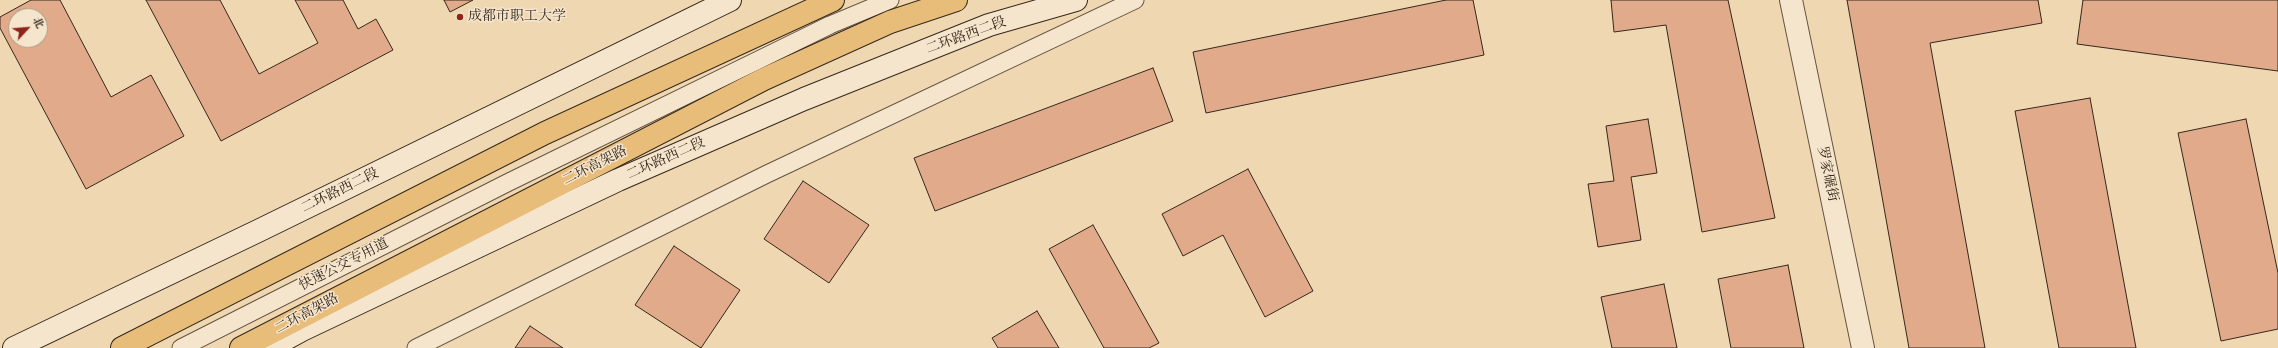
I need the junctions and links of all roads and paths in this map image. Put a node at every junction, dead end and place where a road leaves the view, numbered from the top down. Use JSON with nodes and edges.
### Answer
{"nodes":[{"id":1,"x":730,"y":0,"type":"edge"},
{"id":2,"x":833,"y":0,"type":"edge"},
{"id":3,"x":890,"y":0,"type":"edge"},
{"id":4,"x":956,"y":0,"type":"edge"},
{"id":5,"x":1076,"y":0,"type":"edge"},
{"id":6,"x":1135,"y":0,"type":"edge"},
{"id":7,"x":1791,"y":0,"type":"edge"},
{"id":8,"x":14,"y":348,"type":"edge"},
{"id":9,"x":122,"y":348,"type":"edge"},
{"id":10,"x":181,"y":348,"type":"edge"},
{"id":11,"x":241,"y":348,"type":"edge"},
{"id":12,"x":269,"y":348,"type":"edge"},
{"id":13,"x":416,"y":348,"type":"edge"},
{"id":14,"x":1863,"y":348,"type":"edge"}],
"edges":[{"from":1,"to":8,"type":"main road","name":"二环路西二段"},
{"from":2,"to":9,"type":"highway"},
{"from":3,"to":10,"type":"lane","name":"快速公交专用道"},
{"from":4,"to":11,"type":"highway","name":"二环高架路"},
{"from":5,"to":12,"type":"main road","name":"二环路西二段"},
{"from":6,"to":13,"type":"lane"},
{"from":7,"to":14,"type":"main road","name":"罗家碾街"}]}
